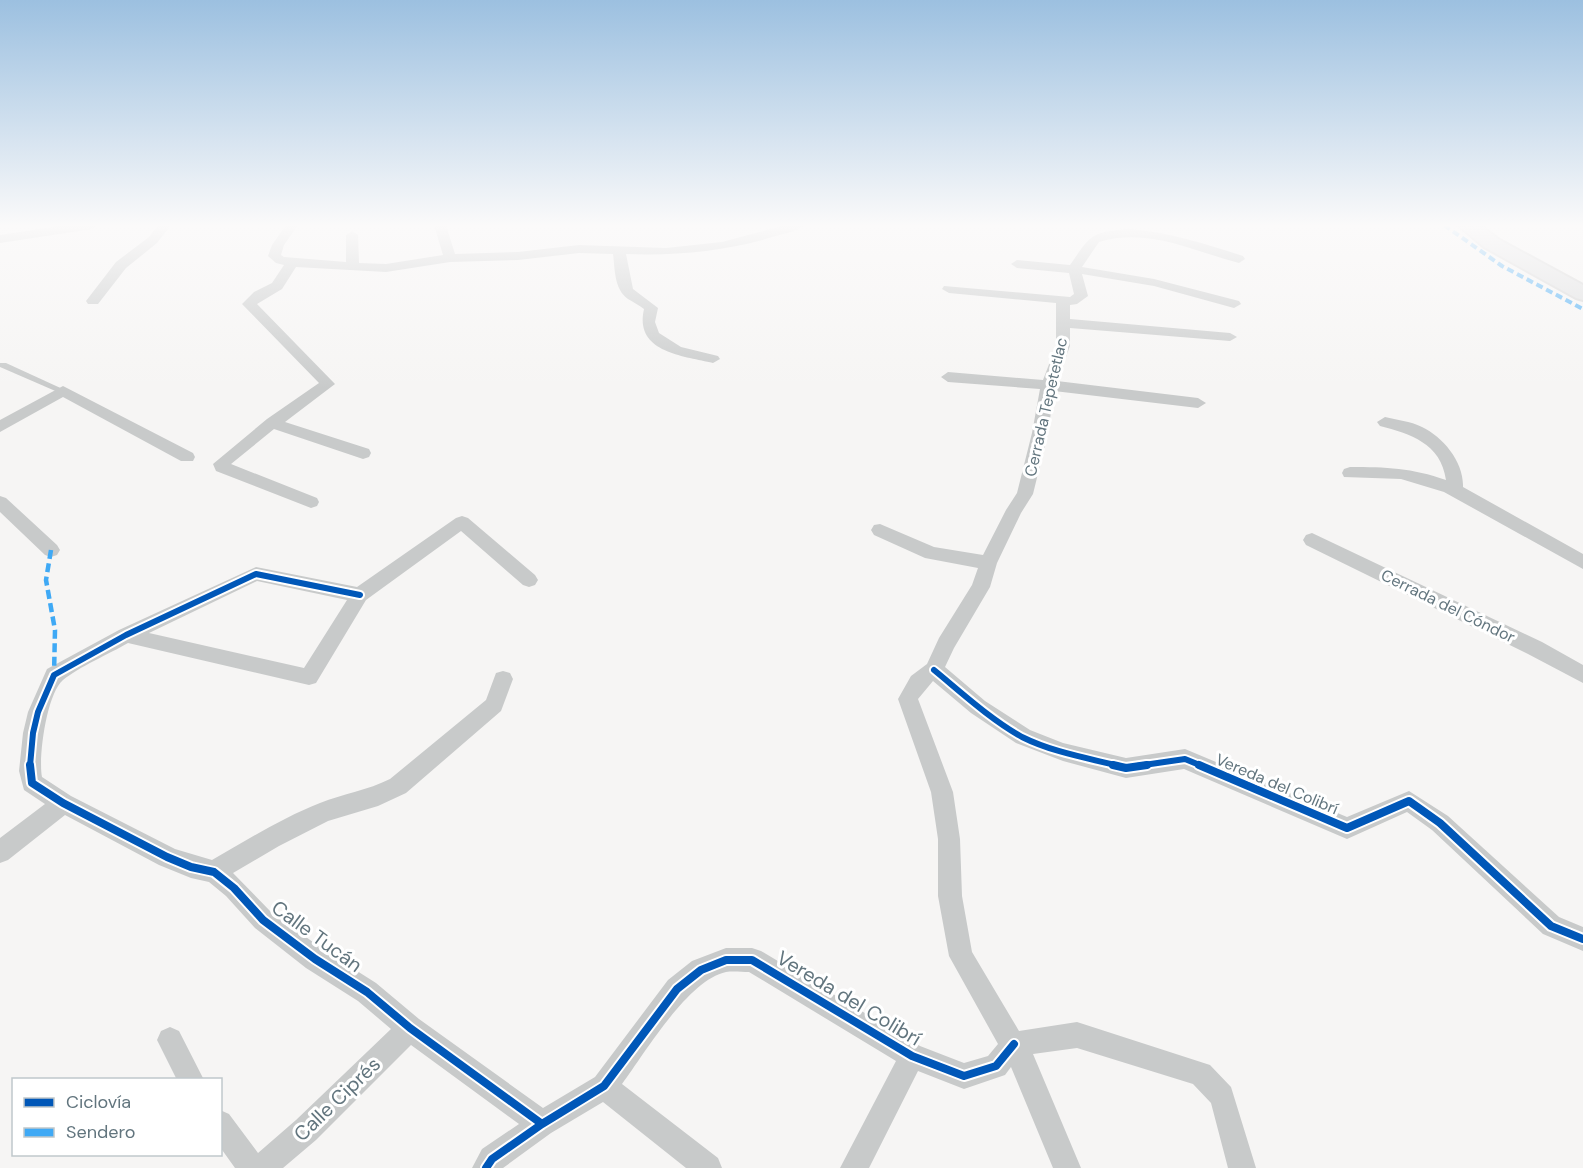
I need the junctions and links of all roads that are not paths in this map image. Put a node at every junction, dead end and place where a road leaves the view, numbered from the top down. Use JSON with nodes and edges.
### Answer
{"nodes":[{"id":1,"x":110,"y":280,"type":"edge"},
{"id":2,"x":281,"y":280,"type":"edge"},
{"id":3,"x":624,"y":280,"type":"edge"},
{"id":4,"x":1077,"y":280,"type":"edge"},
{"id":5,"x":1133,"y":280,"type":"edge"},
{"id":6,"x":1557,"y":280,"type":"edge"},
{"id":7,"x":949,"y":289,"type":"dead end"},
{"id":8,"x":1583,"y":294,"type":"edge"},
{"id":9,"x":93,"y":301,"type":"dead end"},
{"id":10,"x":1063,"y":301,"type":"junction"},
{"id":11,"x":1234,"y":304,"type":"dead end"},
{"id":12,"x":1063,"y":323,"type":"junction"},
{"id":13,"x":1230,"y":337,"type":"dead end"},
{"id":14,"x":713,"y":359,"type":"dead end"},
{"id":15,"x":3,"y":365,"type":"dead end"},
{"id":16,"x":948,"y":377,"type":"dead end"},
{"id":17,"x":1048,"y":386,"type":"junction"},
{"id":18,"x":63,"y":391,"type":"junction"},
{"id":19,"x":1198,"y":403,"type":"dead end"},
{"id":20,"x":1385,"y":422,"type":"dead end"},
{"id":21,"x":272,"y":423,"type":"junction"},
{"id":22,"x":0,"y":427,"type":"edge"},
{"id":23,"x":363,"y":453,"type":"dead end"},
{"id":24,"x":187,"y":457,"type":"dead end"},
{"id":25,"x":1350,"y":473,"type":"dead end"},
{"id":26,"x":1454,"y":490,"type":"junction"},
{"id":27,"x":0,"y":502,"type":"edge"},
{"id":28,"x":311,"y":502,"type":"dead end"},
{"id":29,"x":880,"y":530,"type":"dead end"},
{"id":30,"x":1312,"y":540,"type":"dead end"},
{"id":31,"x":51,"y":550,"type":"dead end"},
{"id":32,"x":1583,"y":562,"type":"edge"},
{"id":33,"x":988,"y":563,"type":"junction"},
{"id":34,"x":529,"y":580,"type":"dead end"},
{"id":35,"x":360,"y":595,"type":"junction"},
{"id":36,"x":126,"y":635,"type":"junction"},
{"id":37,"x":934,"y":670,"type":"junction"},
{"id":38,"x":1583,"y":675,"type":"edge"},
{"id":39,"x":504,"y":679,"type":"dead end"},
{"id":40,"x":63,"y":803,"type":"junction"},
{"id":41,"x":0,"y":852,"type":"edge"},
{"id":42,"x":214,"y":872,"type":"junction"},
{"id":43,"x":1583,"y":939,"type":"edge"},
{"id":44,"x":410,"y":1028,"type":"junction"},
{"id":45,"x":171,"y":1040,"type":"dead end"},
{"id":46,"x":1014,"y":1044,"type":"junction"},
{"id":47,"x":912,"y":1056,"type":"junction"},
{"id":48,"x":190,"y":1078,"type":"edge"},
{"id":49,"x":604,"y":1086,"type":"junction"},
{"id":50,"x":542,"y":1124,"type":"junction"},
{"id":51,"x":222,"y":1127,"type":"edge"},
{"id":52,"x":252,"y":1168,"type":"edge"},
{"id":53,"x":262,"y":1168,"type":"edge"},
{"id":54,"x":486,"y":1168,"type":"edge"},
{"id":55,"x":708,"y":1168,"type":"edge"},
{"id":56,"x":854,"y":1168,"type":"edge"},
{"id":57,"x":1067,"y":1168,"type":"edge"},
{"id":58,"x":1242,"y":1168,"type":"edge"}],
"edges":[{"from":1,"to":9,"type":"street"},
{"from":2,"to":21,"type":"street"},
{"from":3,"to":14,"type":"street"},
{"from":4,"to":10,"type":"street"},
{"from":5,"to":11,"type":"street"},
{"from":6,"to":8,"type":"main road"},
{"from":7,"to":10,"type":"street"},
{"from":10,"to":12,"type":"street","name":"Cerrada Tepetetlac"},
{"from":12,"to":13,"type":"street"},
{"from":12,"to":17,"type":"street","name":"Cerrada Tepetetlac"},
{"from":15,"to":18,"type":"lane"},
{"from":16,"to":17,"type":"street"},
{"from":17,"to":19,"type":"street"},
{"from":17,"to":33,"type":"street","name":"Cerrada Tepetetlac"},
{"from":18,"to":22,"type":"street"},
{"from":18,"to":24,"type":"street"},
{"from":20,"to":26,"type":"street"},
{"from":21,"to":23,"type":"street"},
{"from":21,"to":28,"type":"street"},
{"from":25,"to":26,"type":"street"},
{"from":26,"to":32,"type":"street"},
{"from":27,"to":31,"type":"street"},
{"from":29,"to":33,"type":"street"},
{"from":30,"to":38,"type":"street","name":"Cerrada del Cóndor"},
{"from":33,"to":37,"type":"street","name":"Cerrada Tepetetlac"},
{"from":34,"to":35,"type":"street"},
{"from":35,"to":36,"type":"street"},
{"from":35,"to":36,"type":"street"},
{"from":36,"to":40,"type":"street","name":"Calle Tucán"},
{"from":37,"to":43,"type":"street","name":"Vereda del Colibrí"},
{"from":37,"to":46,"type":"street"},
{"from":39,"to":42,"type":"street"},
{"from":40,"to":41,"type":"street"},
{"from":40,"to":42,"type":"street","name":"Calle Tucán"},
{"from":42,"to":44,"type":"street","name":"Calle Tucán"},
{"from":44,"to":50,"type":"street","name":"Calle Tucán"},
{"from":44,"to":53,"type":"street","name":"Calle Ciprés"},
{"from":45,"to":48,"type":"street"},
{"from":46,"to":47,"type":"street","name":"Vereda del Colibrí"},
{"from":46,"to":57,"type":"street"},
{"from":46,"to":58,"type":"street"},
{"from":47,"to":49,"type":"street","name":"Vereda del Colibrí"},
{"from":47,"to":56,"type":"street"},
{"from":49,"to":50,"type":"street","name":"Vereda del Colibrí"},
{"from":49,"to":55,"type":"street"},
{"from":50,"to":54,"type":"street","name":"Vereda del Colibrí"},
{"from":51,"to":52,"type":"street"}]}
